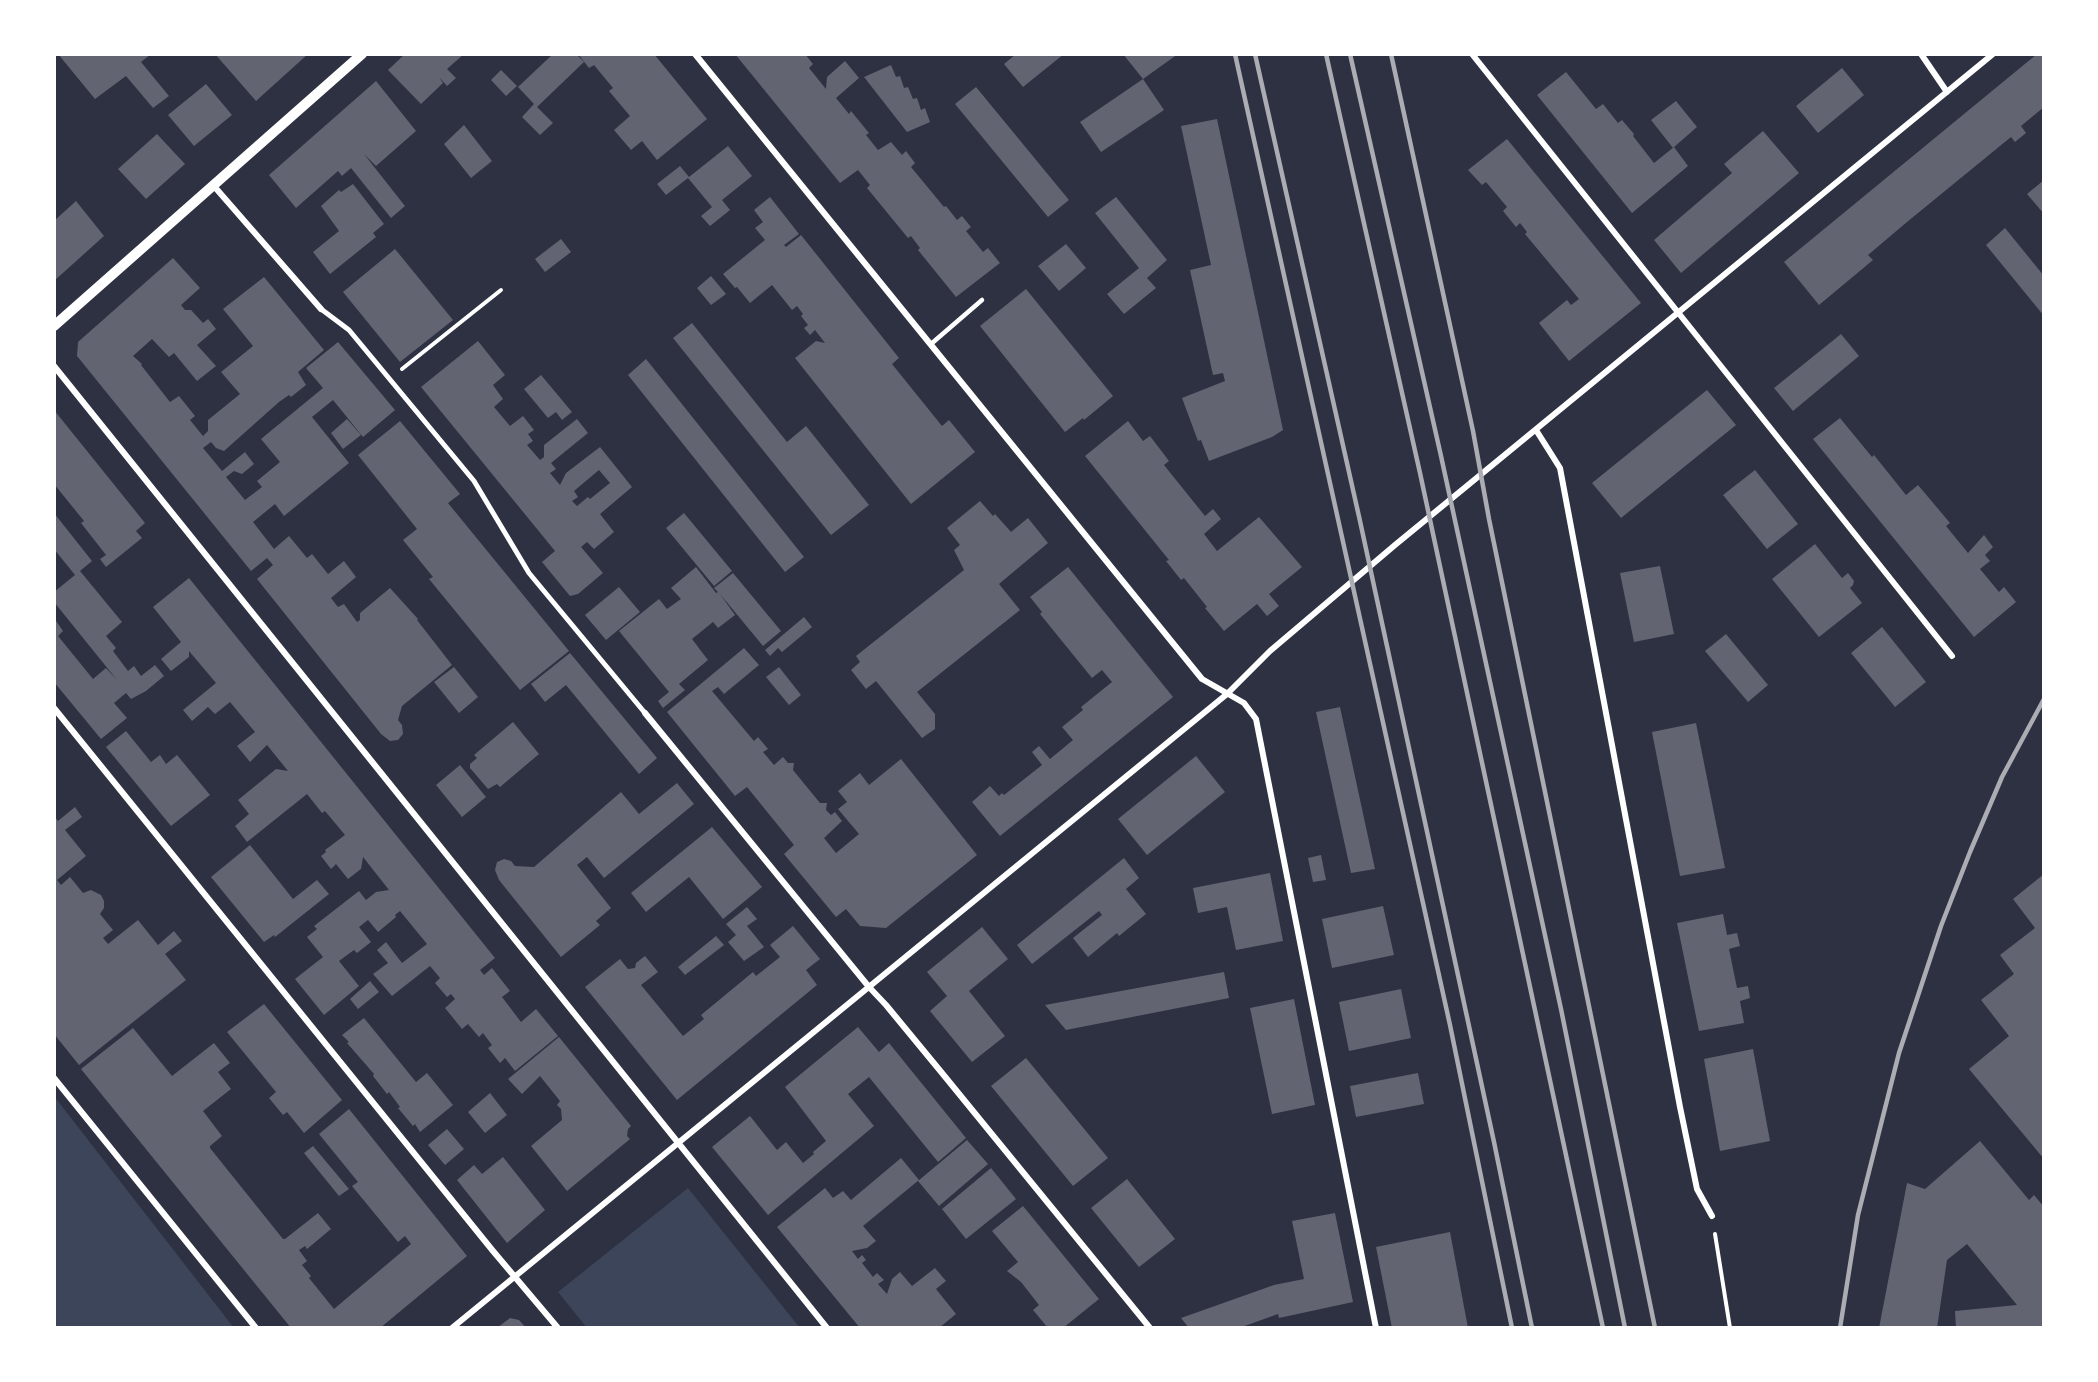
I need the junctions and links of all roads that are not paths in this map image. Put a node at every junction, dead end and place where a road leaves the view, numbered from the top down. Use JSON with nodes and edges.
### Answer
{"nodes":[{"id":1,"x":362,"y":54,"type":"edge"},
{"id":2,"x":695,"y":54,"type":"edge"},
{"id":3,"x":1472,"y":54,"type":"edge"},
{"id":4,"x":1921,"y":54,"type":"edge"},
{"id":5,"x":1993,"y":54,"type":"edge"},
{"id":6,"x":1947,"y":92,"type":"junction"},
{"id":7,"x":213,"y":184,"type":"junction"},
{"id":8,"x":982,"y":300,"type":"dead end"},
{"id":9,"x":321,"y":309,"type":"joint"},
{"id":10,"x":1677,"y":311,"type":"junction"},
{"id":11,"x":54,"y":326,"type":"edge"},
{"id":12,"x":931,"y":344,"type":"junction"},
{"id":13,"x":54,"y":366,"type":"edge"},
{"id":14,"x":1536,"y":430,"type":"junction"},
{"id":15,"x":1952,"y":656,"type":"dead end"},
{"id":16,"x":1227,"y":694,"type":"junction"},
{"id":17,"x":54,"y":708,"type":"edge"},
{"id":18,"x":645,"y":713,"type":"joint"},
{"id":19,"x":869,"y":987,"type":"junction"},
{"id":20,"x":54,"y":1078,"type":"edge"},
{"id":21,"x":678,"y":1143,"type":"junction"},
{"id":22,"x":1712,"y":1216,"type":"road end"},
{"id":23,"x":515,"y":1277,"type":"junction"},
{"id":24,"x":256,"y":1328,"type":"edge"},
{"id":25,"x":452,"y":1328,"type":"edge"},
{"id":26,"x":558,"y":1328,"type":"edge"},
{"id":27,"x":827,"y":1328,"type":"edge"},
{"id":28,"x":1150,"y":1328,"type":"edge"},
{"id":29,"x":1376,"y":1328,"type":"edge"}],
"edges":[{"from":1,"to":7,"type":"street"},
{"from":2,"to":12,"type":"street"},
{"from":3,"to":10,"type":"street"},
{"from":4,"to":6,"type":"street"},
{"from":5,"to":6,"type":"street"},
{"from":6,"to":10,"type":"street"},
{"from":7,"to":9,"type":"street"},
{"from":7,"to":11,"type":"street"},
{"from":8,"to":12,"type":"lane"},
{"from":9,"to":18,"type":"street"},
{"from":10,"to":14,"type":"street"},
{"from":10,"to":15,"type":"street"},
{"from":12,"to":16,"type":"street"},
{"from":13,"to":21,"type":"street"},
{"from":14,"to":16,"type":"street"},
{"from":14,"to":22,"type":"street"},
{"from":16,"to":19,"type":"street"},
{"from":16,"to":29,"type":"street"},
{"from":17,"to":23,"type":"street"},
{"from":18,"to":19,"type":"street"},
{"from":19,"to":21,"type":"street"},
{"from":19,"to":28,"type":"street"},
{"from":20,"to":24,"type":"street"},
{"from":21,"to":23,"type":"street"},
{"from":21,"to":27,"type":"street"},
{"from":23,"to":25,"type":"street"},
{"from":23,"to":26,"type":"street"}]}
